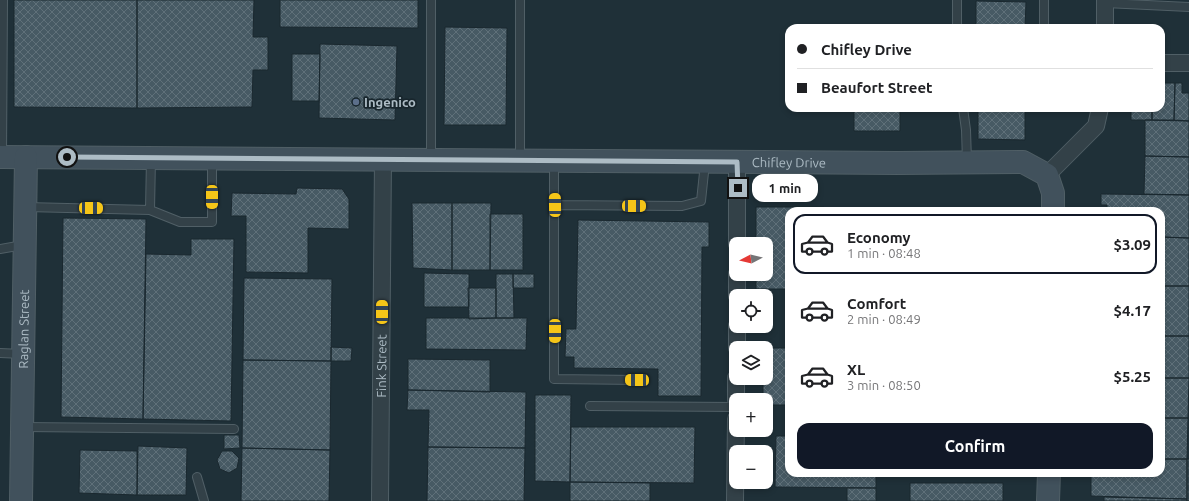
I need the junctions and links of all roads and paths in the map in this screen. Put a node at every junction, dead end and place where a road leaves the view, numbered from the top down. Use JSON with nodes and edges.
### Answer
{"nodes":[{"id":1,"x":3,"y":0,"type":"edge"},
{"id":2,"x":431,"y":0,"type":"edge"},
{"id":3,"x":520,"y":0,"type":"edge"},
{"id":4,"x":957,"y":0,"type":"edge"},
{"id":5,"x":1044,"y":0,"type":"edge"},
{"id":6,"x":1105,"y":1,"type":"edge"},
{"id":7,"x":1189,"y":6,"type":"edge"},
{"id":8,"x":957,"y":24,"type":"edge"},
{"id":9,"x":1044,"y":24,"type":"edge"},
{"id":10,"x":1105,"y":24,"type":"edge"},
{"id":11,"x":1165,"y":63,"type":"edge"},
{"id":12,"x":1189,"y":63,"type":"edge"},
{"id":13,"x":964,"y":112,"type":"edge"},
{"id":14,"x":1099,"y":112,"type":"edge"},
{"id":15,"x":1,"y":157,"type":"edge"},
{"id":16,"x":26,"y":157,"type":"junction"},
{"id":17,"x":151,"y":158,"type":"junction"},
{"id":18,"x":212,"y":158,"type":"junction"},
{"id":19,"x":383,"y":159,"type":"junction"},
{"id":20,"x":431,"y":160,"type":"junction"},
{"id":21,"x":520,"y":160,"type":"junction"},
{"id":22,"x":554,"y":161,"type":"junction"},
{"id":23,"x":705,"y":162,"type":"junction"},
{"id":24,"x":737,"y":162,"type":"junction"},
{"id":25,"x":967,"y":163,"type":"junction"},
{"id":26,"x":1047,"y":175,"type":"junction"},
{"id":27,"x":555,"y":205,"type":"junction"},
{"id":28,"x":26,"y":207,"type":"junction"},
{"id":29,"x":1053,"y":207,"type":"edge"},
{"id":30,"x":150,"y":210,"type":"junction"},
{"id":31,"x":737,"y":237,"type":"edge"},
{"id":32,"x":25,"y":245,"type":"junction"},
{"id":33,"x":0,"y":249,"type":"edge"},
{"id":34,"x":0,"y":353,"type":"edge"},
{"id":35,"x":23,"y":354,"type":"junction"},
{"id":36,"x":637,"y":380,"type":"dead end"},
{"id":37,"x":590,"y":406,"type":"dead end"},
{"id":38,"x":729,"y":407,"type":"edge"},
{"id":39,"x":22,"y":427,"type":"junction"},
{"id":40,"x":234,"y":429,"type":"dead end"},
{"id":41,"x":736,"y":437,"type":"edge"},
{"id":42,"x":198,"y":477,"type":"dead end"},
{"id":43,"x":1049,"y":477,"type":"edge"},
{"id":44,"x":21,"y":501,"type":"edge"},
{"id":45,"x":204,"y":501,"type":"edge"},
{"id":46,"x":380,"y":501,"type":"edge"},
{"id":47,"x":735,"y":501,"type":"edge"},
{"id":48,"x":1048,"y":501,"type":"edge"}],
"edges":[{"from":1,"to":15,"type":"lane"},
{"from":2,"to":20,"type":"lane"},
{"from":3,"to":21,"type":"lane"},
{"from":4,"to":8,"type":"lane"},
{"from":5,"to":9,"type":"lane"},
{"from":6,"to":7,"type":"lane"},
{"from":6,"to":10,"type":"street"},
{"from":11,"to":12,"type":"street"},
{"from":13,"to":25,"type":"lane"},
{"from":14,"to":26,"type":"street"},
{"from":15,"to":16,"type":"street","name":"Chifley Drive"},
{"from":16,"to":17,"type":"street","name":"Chifley Drive"},
{"from":16,"to":28,"type":"street","name":"Raglan Street"},
{"from":17,"to":18,"type":"street","name":"Chifley Drive"},
{"from":17,"to":30,"type":"lane"},
{"from":18,"to":19,"type":"street","name":"Chifley Drive"},
{"from":18,"to":30,"type":"lane"},
{"from":19,"to":20,"type":"street","name":"Chifley Drive"},
{"from":19,"to":46,"type":"street","name":"Fink Street"},
{"from":20,"to":21,"type":"street","name":"Chifley Drive"},
{"from":21,"to":22,"type":"street","name":"Chifley Drive"},
{"from":22,"to":23,"type":"street","name":"Chifley Drive"},
{"from":22,"to":27,"type":"lane"},
{"from":23,"to":24,"type":"street","name":"Chifley Drive"},
{"from":23,"to":27,"type":"lane"},
{"from":24,"to":25,"type":"street","name":"Chifley Drive"},
{"from":24,"to":31,"type":"street"},
{"from":25,"to":26,"type":"street","name":"Chifley Drive"},
{"from":26,"to":29,"type":"street"},
{"from":27,"to":36,"type":"lane"},
{"from":28,"to":30,"type":"lane"},
{"from":28,"to":32,"type":"street","name":"Raglan Street"},
{"from":32,"to":33,"type":"lane"},
{"from":32,"to":35,"type":"street","name":"Raglan Street"},
{"from":34,"to":35,"type":"lane"},
{"from":35,"to":39,"type":"street","name":"Raglan Street"},
{"from":37,"to":38,"type":"lane"},
{"from":39,"to":40,"type":"lane"},
{"from":39,"to":44,"type":"street","name":"Raglan Street"},
{"from":41,"to":47,"type":"street"},
{"from":42,"to":45,"type":"lane"},
{"from":43,"to":48,"type":"street"}]}
